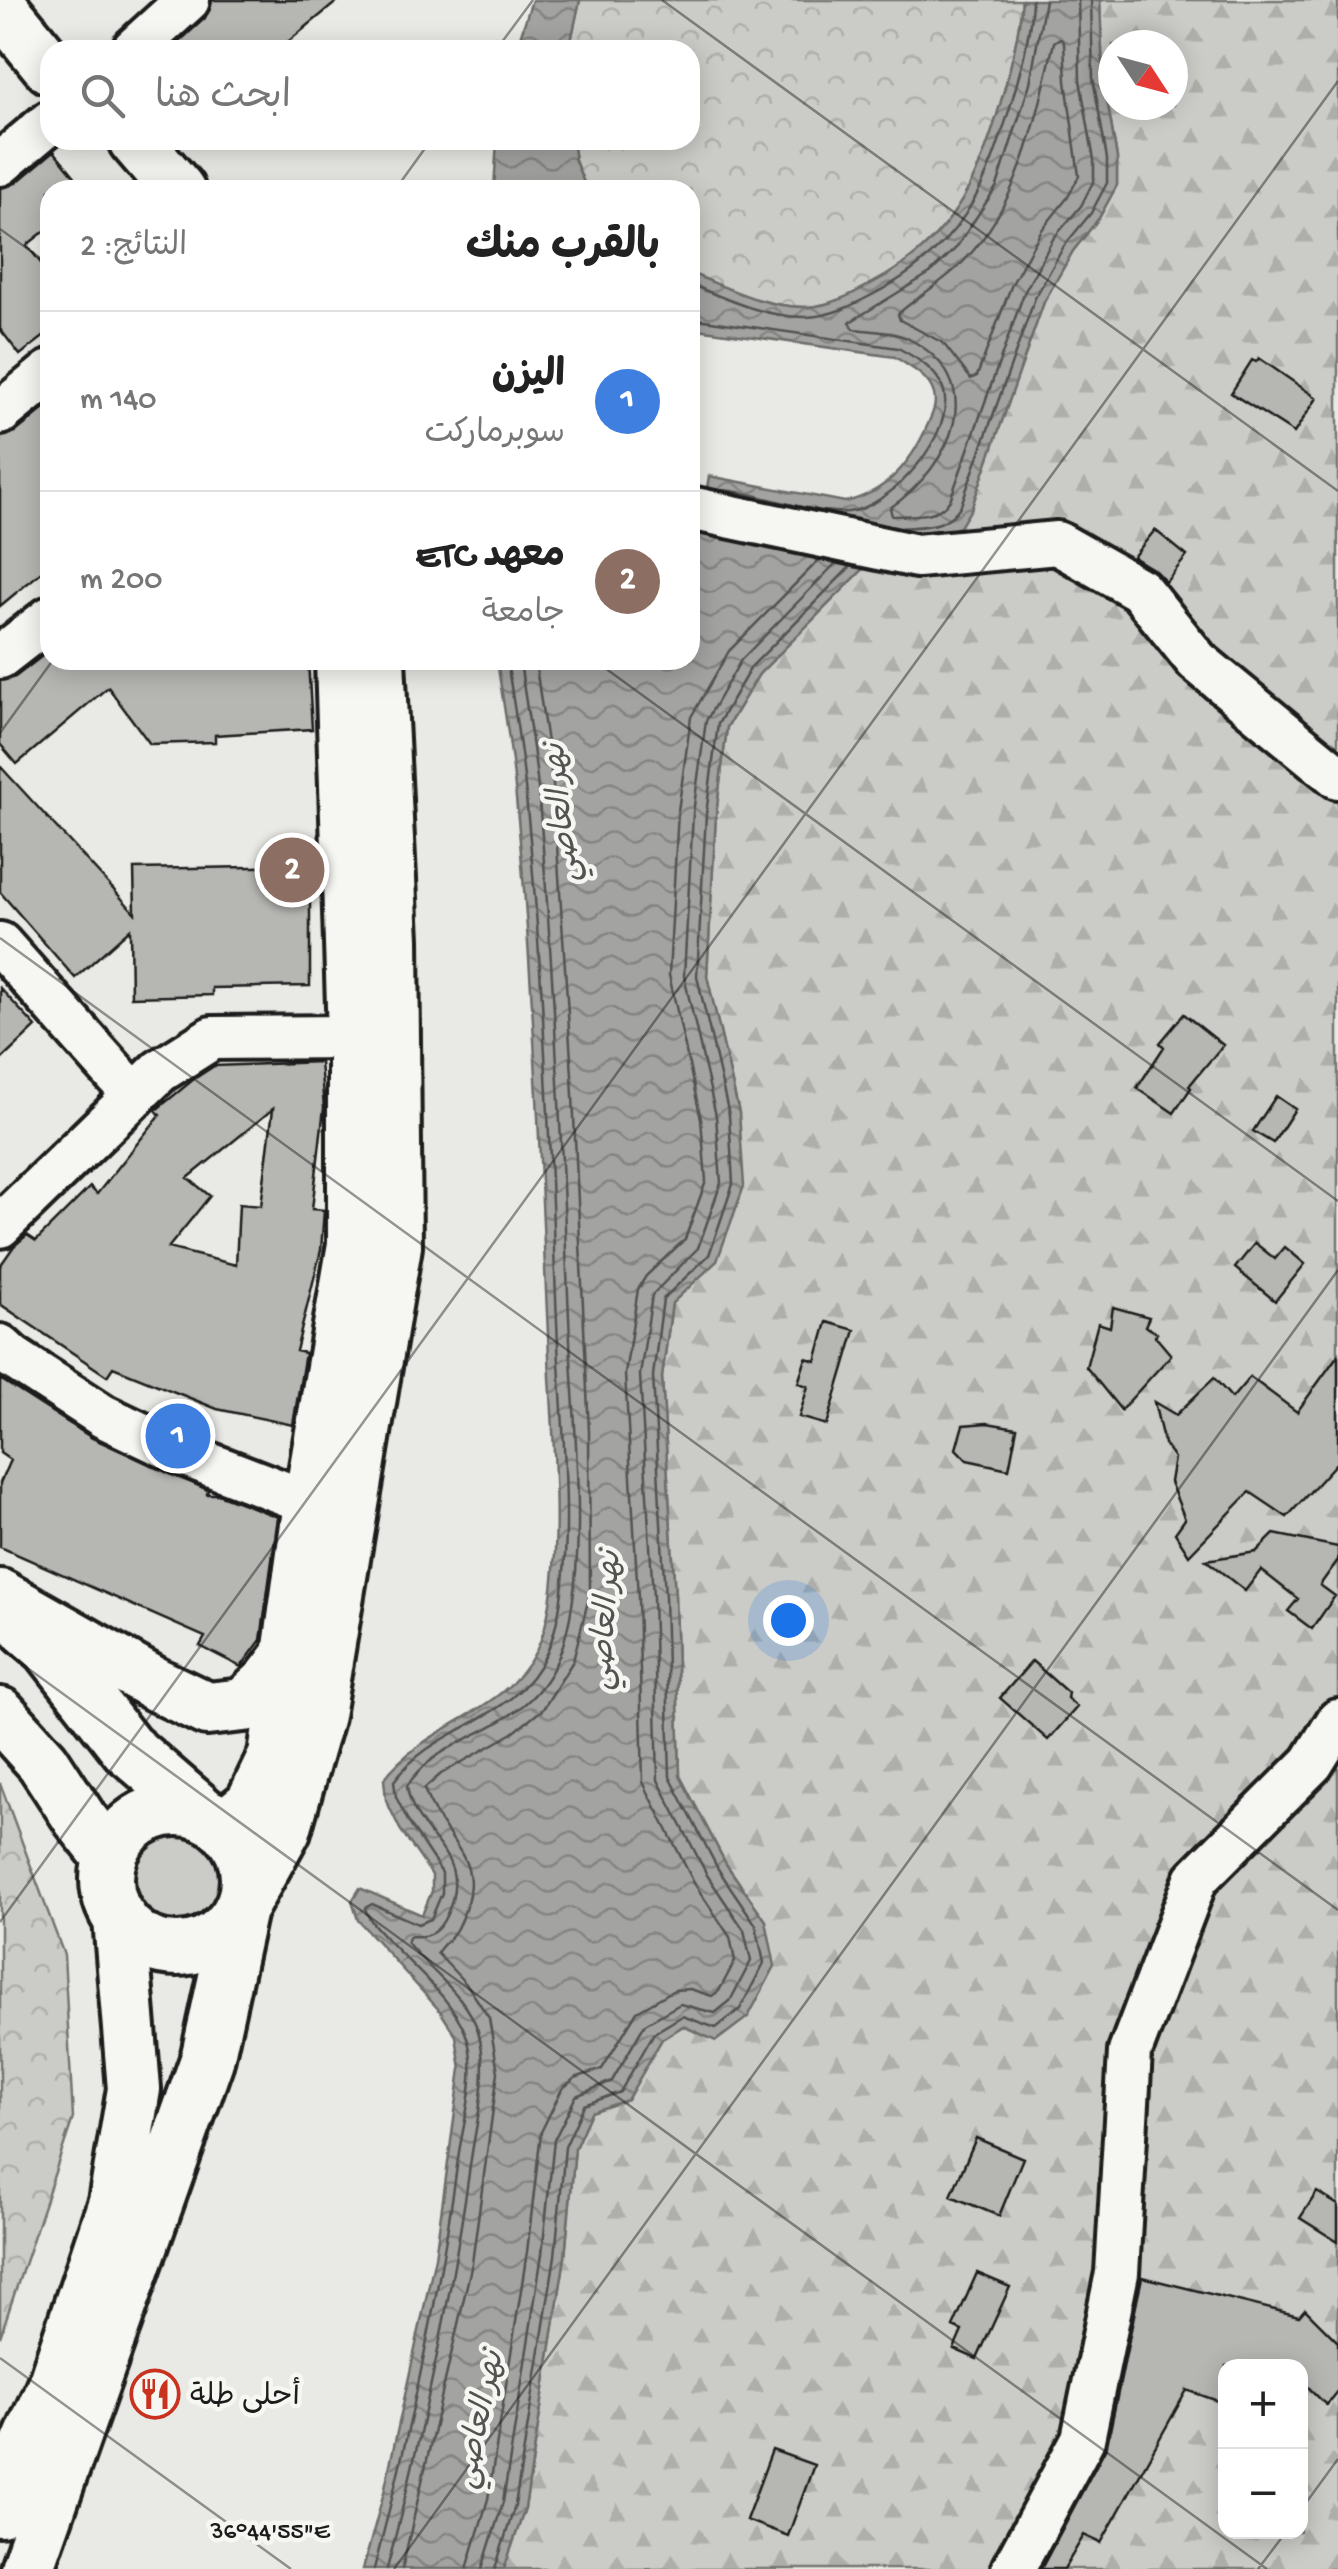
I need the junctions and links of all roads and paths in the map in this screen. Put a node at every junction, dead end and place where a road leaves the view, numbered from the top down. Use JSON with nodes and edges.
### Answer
{"nodes":[{"id":1,"x":18,"y":0,"type":"edge"},
{"id":2,"x":188,"y":0,"type":"edge"},
{"id":3,"x":0,"y":6,"type":"edge"},
{"id":4,"x":52,"y":40,"type":"edge"},
{"id":5,"x":145,"y":40,"type":"edge"},
{"id":6,"x":40,"y":54,"type":"edge"},
{"id":7,"x":40,"y":130,"type":"edge"},
{"id":8,"x":118,"y":150,"type":"edge"},
{"id":9,"x":144,"y":150,"type":"edge"},
{"id":10,"x":0,"y":164,"type":"edge"},
{"id":11,"x":142,"y":180,"type":"edge"},
{"id":12,"x":169,"y":180,"type":"edge"},
{"id":13,"x":40,"y":380,"type":"edge"},
{"id":14,"x":0,"y":413,"type":"edge"},
{"id":15,"x":700,"y":510,"type":"edge"},
{"id":16,"x":40,"y":626,"type":"edge"},
{"id":17,"x":0,"y":656,"type":"edge"},
{"id":18,"x":342,"y":670,"type":"edge"},
{"id":19,"x":379,"y":670,"type":"edge"},
{"id":20,"x":1338,"y":778,"type":"edge"},
{"id":21,"x":0,"y":944,"type":"edge"},
{"id":22,"x":354,"y":1037,"type":"junction"},
{"id":23,"x":134,"y":1096,"type":"junction"},
{"id":24,"x":0,"y":1226,"type":"edge"},
{"id":25,"x":0,"y":1346,"type":"edge"},
{"id":26,"x":310,"y":1503,"type":"junction"},
{"id":27,"x":0,"y":1596,"type":"edge"},
{"id":28,"x":0,"y":1605,"type":"edge"},
{"id":29,"x":288,"y":1657,"type":"junction"},
{"id":30,"x":0,"y":1714,"type":"edge"},
{"id":31,"x":1338,"y":1721,"type":"edge"},
{"id":32,"x":212,"y":1819,"type":"junction"},
{"id":33,"x":110,"y":1857,"type":"junction"},
{"id":34,"x":240,"y":1909,"type":"junction"},
{"id":35,"x":120,"y":1920,"type":"junction"},
{"id":36,"x":0,"y":2510,"type":"edge"},
{"id":37,"x":27,"y":2569,"type":"edge"},
{"id":38,"x":1012,"y":2569,"type":"edge"}],
"edges":[{"from":1,"to":4,"type":"main road"},
{"from":2,"to":5,"type":"street"},
{"from":3,"to":6,"type":"main road"},
{"from":7,"to":10,"type":"street"},
{"from":8,"to":11,"type":"main road"},
{"from":9,"to":12,"type":"main road"},
{"from":13,"to":14,"type":"street"},
{"from":15,"to":20,"type":"street"},
{"from":16,"to":17,"type":"street"},
{"from":18,"to":22,"type":"main road"},
{"from":19,"to":34,"type":"main road"},
{"from":21,"to":23,"type":"street"},
{"from":22,"to":23,"type":"street"},
{"from":22,"to":26,"type":"main road"},
{"from":23,"to":24,"type":"street"},
{"from":25,"to":26,"type":"street"},
{"from":26,"to":29,"type":"main road"},
{"from":27,"to":29,"type":"main road"},
{"from":28,"to":32,"type":"main road"},
{"from":29,"to":32,"type":"main road"},
{"from":30,"to":33,"type":"main road"},
{"from":31,"to":38,"type":"street"},
{"from":32,"to":33,"type":"main road"},
{"from":32,"to":34,"type":"main road"},
{"from":33,"to":35,"type":"main road"},
{"from":34,"to":35,"type":"main road"},
{"from":34,"to":37,"type":"main road"},
{"from":35,"to":36,"type":"main road"}]}
